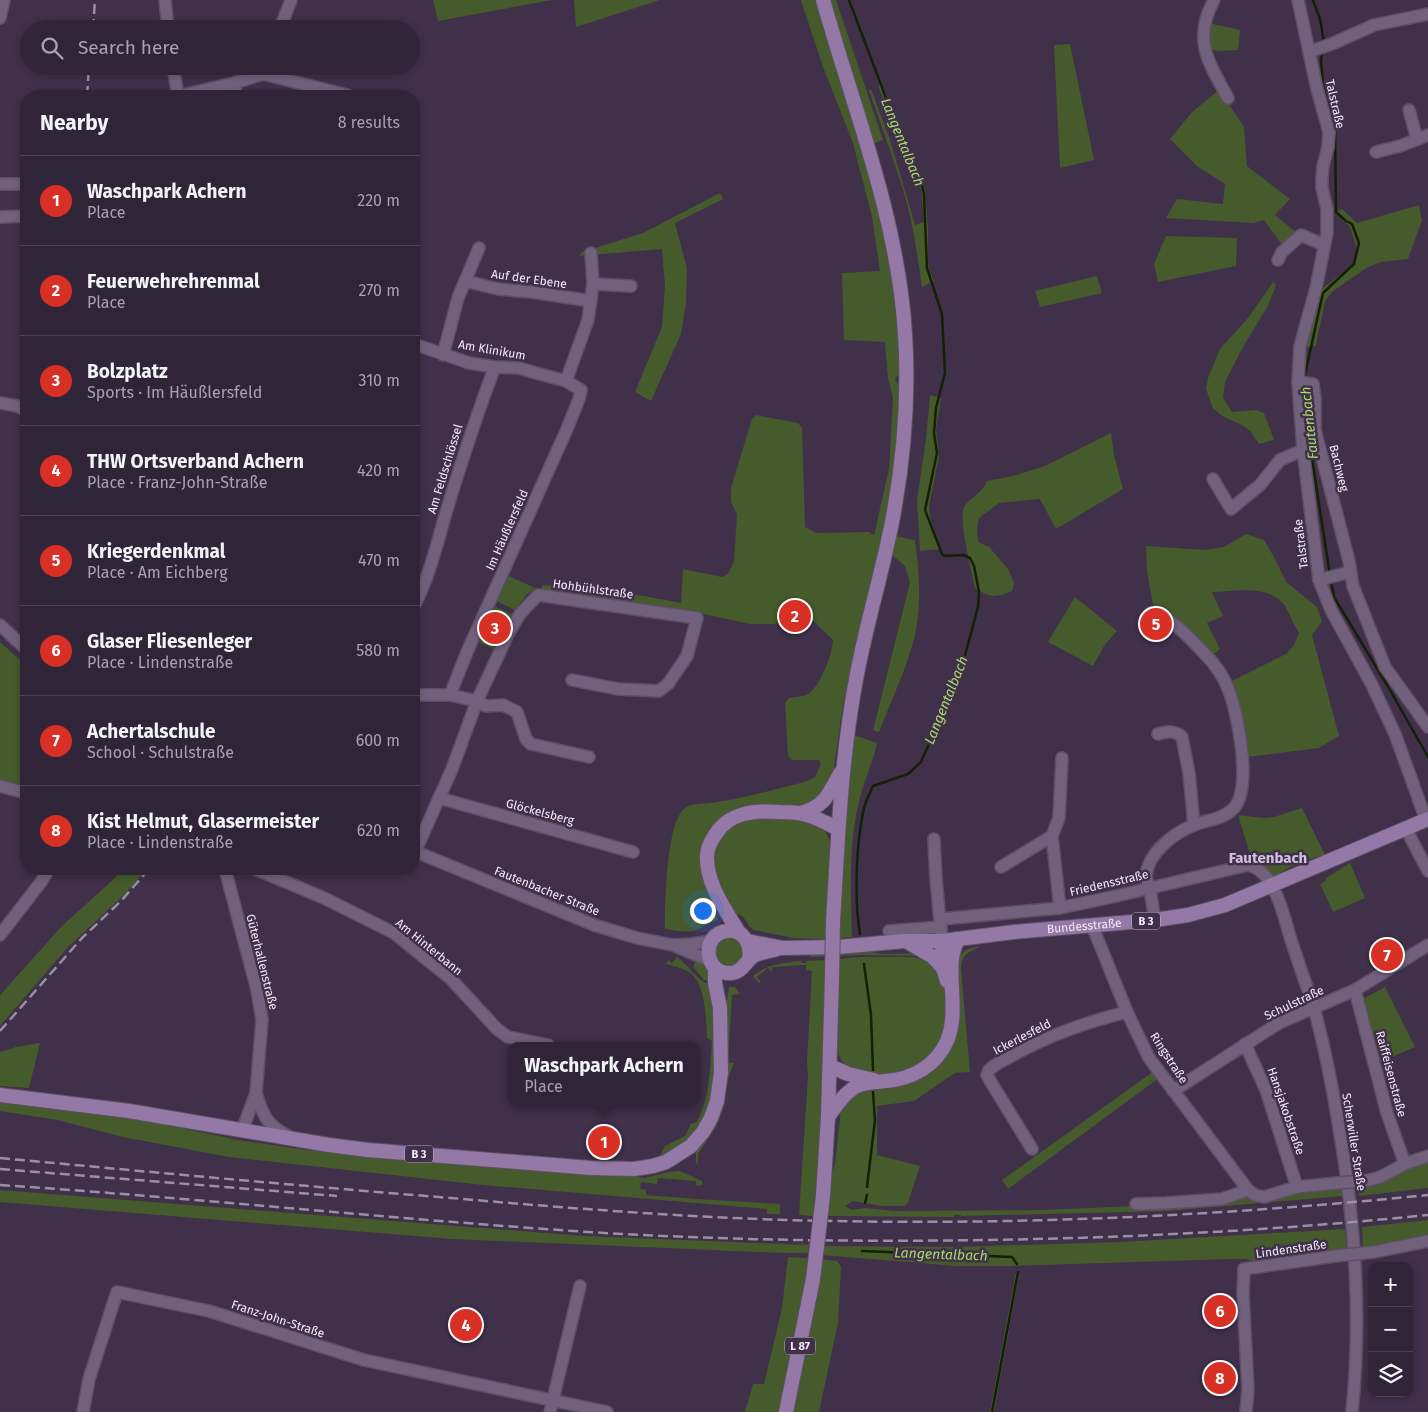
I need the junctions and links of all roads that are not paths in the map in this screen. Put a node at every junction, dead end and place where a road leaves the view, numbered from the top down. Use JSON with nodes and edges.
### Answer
{"nodes":[{"id":1,"x":4,"y":0,"type":"edge"},
{"id":2,"x":165,"y":0,"type":"edge"},
{"id":3,"x":291,"y":0,"type":"edge"},
{"id":4,"x":823,"y":0,"type":"edge"},
{"id":5,"x":1214,"y":0,"type":"edge"},
{"id":6,"x":1298,"y":0,"type":"edge"},
{"id":7,"x":1428,"y":14,"type":"edge"},
{"id":8,"x":0,"y":18,"type":"edge"},
{"id":9,"x":167,"y":20,"type":"edge"},
{"id":10,"x":283,"y":20,"type":"edge"},
{"id":11,"x":1318,"y":49,"type":"junction"},
{"id":12,"x":175,"y":75,"type":"edge"},
{"id":13,"x":252,"y":75,"type":"edge"},
{"id":14,"x":281,"y":75,"type":"edge"},
{"id":15,"x":234,"y":83,"type":"junction"},
{"id":16,"x":178,"y":90,"type":"edge"},
{"id":17,"x":204,"y":90,"type":"edge"},
{"id":18,"x":236,"y":90,"type":"edge"},
{"id":19,"x":330,"y":90,"type":"edge"},
{"id":20,"x":1228,"y":98,"type":"dead end"},
{"id":21,"x":1409,"y":110,"type":"dead end"},
{"id":22,"x":1422,"y":137,"type":"edge"},
{"id":23,"x":1376,"y":152,"type":"dead end"},
{"id":24,"x":0,"y":184,"type":"edge"},
{"id":25,"x":20,"y":184,"type":"edge"},
{"id":26,"x":20,"y":216,"type":"edge"},
{"id":27,"x":0,"y":217,"type":"edge"},
{"id":28,"x":1324,"y":245,"type":"junction"},
{"id":29,"x":479,"y":248,"type":"dead end"},
{"id":30,"x":591,"y":253,"type":"dead end"},
{"id":31,"x":1278,"y":260,"type":"dead end"},
{"id":32,"x":465,"y":281,"type":"junction"},
{"id":33,"x":593,"y":284,"type":"junction"},
{"id":34,"x":631,"y":286,"type":"dead end"},
{"id":35,"x":591,"y":301,"type":"junction"},
{"id":36,"x":420,"y":346,"type":"edge"},
{"id":37,"x":443,"y":355,"type":"junction"},
{"id":38,"x":495,"y":367,"type":"junction"},
{"id":39,"x":566,"y":382,"type":"junction"},
{"id":40,"x":1303,"y":382,"type":"junction"},
{"id":41,"x":0,"y":403,"type":"edge"},
{"id":42,"x":20,"y":408,"type":"edge"},
{"id":43,"x":1303,"y":450,"type":"junction"},
{"id":44,"x":1213,"y":479,"type":"dead end"},
{"id":45,"x":1350,"y":572,"type":"junction"},
{"id":46,"x":1319,"y":580,"type":"junction"},
{"id":47,"x":420,"y":594,"type":"edge"},
{"id":48,"x":1150,"y":612,"type":"dead end"},
{"id":49,"x":0,"y":625,"type":"edge"},
{"id":50,"x":20,"y":643,"type":"edge"},
{"id":51,"x":572,"y":680,"type":"dead end"},
{"id":52,"x":420,"y":694,"type":"edge"},
{"id":53,"x":450,"y":695,"type":"junction"},
{"id":54,"x":477,"y":702,"type":"junction"},
{"id":55,"x":1428,"y":727,"type":"edge"},
{"id":56,"x":1158,"y":734,"type":"dead end"},
{"id":57,"x":589,"y":757,"type":"dead end"},
{"id":58,"x":1062,"y":758,"type":"dead end"},
{"id":59,"x":844,"y":767,"type":"junction"},
{"id":60,"x":0,"y":786,"type":"edge"},
{"id":61,"x":20,"y":791,"type":"edge"},
{"id":62,"x":439,"y":798,"type":"junction"},
{"id":63,"x":808,"y":811,"type":"junction"},
{"id":64,"x":1427,"y":820,"type":"edge"},
{"id":65,"x":838,"y":823,"type":"junction"},
{"id":66,"x":1194,"y":825,"type":"junction"},
{"id":67,"x":1406,"y":829,"type":"junction"},
{"id":68,"x":1052,"y":836,"type":"junction"},
{"id":69,"x":420,"y":839,"type":"edge"},
{"id":70,"x":934,"y":839,"type":"dead end"},
{"id":71,"x":633,"y":852,"type":"dead end"},
{"id":72,"x":420,"y":854,"type":"edge"},
{"id":73,"x":1000,"y":867,"type":"dead end"},
{"id":74,"x":1428,"y":871,"type":"edge"},
{"id":75,"x":45,"y":875,"type":"edge"},
{"id":76,"x":227,"y":875,"type":"edge"},
{"id":77,"x":269,"y":875,"type":"edge"},
{"id":78,"x":1272,"y":885,"type":"junction"},
{"id":79,"x":1150,"y":888,"type":"junction"},
{"id":80,"x":716,"y":894,"type":"junction"},
{"id":81,"x":1060,"y":908,"type":"junction"},
{"id":82,"x":1155,"y":920,"type":"junction"},
{"id":83,"x":1092,"y":926,"type":"junction"},
{"id":84,"x":941,"y":929,"type":"junction"},
{"id":85,"x":889,"y":931,"type":"dead end"},
{"id":86,"x":0,"y":935,"type":"edge"},
{"id":87,"x":715,"y":937,"type":"junction"},
{"id":88,"x":743,"y":937,"type":"junction"},
{"id":89,"x":958,"y":939,"type":"junction"},
{"id":90,"x":905,"y":941,"type":"junction"},
{"id":91,"x":673,"y":945,"type":"junction"},
{"id":92,"x":1428,"y":945,"type":"edge"},
{"id":93,"x":783,"y":948,"type":"junction"},
{"id":94,"x":749,"y":960,"type":"junction"},
{"id":95,"x":712,"y":964,"type":"junction"},
{"id":96,"x":943,"y":968,"type":"junction"},
{"id":97,"x":732,"y":973,"type":"junction"},
{"id":98,"x":1355,"y":990,"type":"junction"},
{"id":99,"x":952,"y":994,"type":"junction"},
{"id":100,"x":720,"y":1008,"type":"junction"},
{"id":101,"x":1313,"y":1008,"type":"junction"},
{"id":102,"x":1127,"y":1012,"type":"junction"},
{"id":103,"x":533,"y":1042,"type":"edge"},
{"id":104,"x":1245,"y":1044,"type":"junction"},
{"id":105,"x":830,"y":1072,"type":"junction"},
{"id":106,"x":879,"y":1082,"type":"junction"},
{"id":107,"x":860,"y":1085,"type":"junction"},
{"id":108,"x":1173,"y":1091,"type":"junction"},
{"id":109,"x":256,"y":1093,"type":"junction"},
{"id":110,"x":0,"y":1095,"type":"edge"},
{"id":111,"x":261,"y":1111,"type":"junction"},
{"id":112,"x":828,"y":1117,"type":"junction"},
{"id":113,"x":248,"y":1132,"type":"junction"},
{"id":114,"x":296,"y":1140,"type":"junction"},
{"id":115,"x":1032,"y":1149,"type":"dead end"},
{"id":116,"x":1428,"y":1156,"type":"edge"},
{"id":117,"x":1405,"y":1164,"type":"junction"},
{"id":118,"x":1297,"y":1188,"type":"junction"},
{"id":119,"x":1248,"y":1190,"type":"junction"},
{"id":120,"x":1136,"y":1204,"type":"dead end"},
{"id":121,"x":1428,"y":1241,"type":"edge"},
{"id":122,"x":580,"y":1286,"type":"dead end"},
{"id":123,"x":553,"y":1400,"type":"junction"},
{"id":124,"x":83,"y":1412,"type":"edge"},
{"id":125,"x":550,"y":1412,"type":"edge"},
{"id":126,"x":607,"y":1412,"type":"edge"},
{"id":127,"x":786,"y":1412,"type":"edge"},
{"id":128,"x":1246,"y":1412,"type":"edge"},
{"id":129,"x":1352,"y":1412,"type":"edge"}],
"edges":[{"from":1,"to":8,"type":"street"},
{"from":2,"to":9,"type":"street"},
{"from":3,"to":10,"type":"street"},
{"from":4,"to":59,"type":"main road","number":"L 87"},
{"from":5,"to":20,"type":"street"},
{"from":6,"to":11,"type":"street","name":"Talstraße"},
{"from":7,"to":11,"type":"street"},
{"from":11,"to":28,"type":"street","name":"Talstraße"},
{"from":12,"to":16,"type":"street"},
{"from":13,"to":15,"type":"street"},
{"from":14,"to":19,"type":"street"},
{"from":15,"to":17,"type":"street"},
{"from":15,"to":18,"type":"street"},
{"from":21,"to":22,"type":"street"},
{"from":22,"to":23,"type":"street"},
{"from":24,"to":25,"type":"street"},
{"from":26,"to":27,"type":"street"},
{"from":28,"to":31,"type":"street"},
{"from":28,"to":40,"type":"street","name":"Talstraße"},
{"from":29,"to":32,"type":"street"},
{"from":30,"to":33,"type":"street"},
{"from":32,"to":35,"type":"street","name":"Auf der Ebene"},
{"from":32,"to":37,"type":"street"},
{"from":33,"to":34,"type":"street"},
{"from":33,"to":35,"type":"street"},
{"from":35,"to":39,"type":"street"},
{"from":36,"to":37,"type":"street","name":"Am Klinikum"},
{"from":37,"to":38,"type":"street","name":"Am Klinikum"},
{"from":38,"to":39,"type":"street","name":"Am Klinikum"},
{"from":38,"to":47,"type":"street","name":"Am Feldschlössel"},
{"from":39,"to":53,"type":"street","name":"Im Häußlersfeld"},
{"from":40,"to":43,"type":"street","name":"Talstraße"},
{"from":40,"to":45,"type":"street","name":"Bachweg"},
{"from":41,"to":42,"type":"street"},
{"from":43,"to":44,"type":"street"},
{"from":43,"to":46,"type":"street","name":"Talstraße"},
{"from":45,"to":46,"type":"street"},
{"from":45,"to":55,"type":"street","name":"Bachweg"},
{"from":46,"to":64,"type":"street","name":"Talstraße"},
{"from":48,"to":66,"type":"street"},
{"from":49,"to":50,"type":"street"},
{"from":51,"to":54,"type":"street","name":"Hohbühlstraße"},
{"from":52,"to":53,"type":"street"},
{"from":53,"to":54,"type":"street"},
{"from":54,"to":57,"type":"street"},
{"from":54,"to":62,"type":"street","name":"Hohbühlstraße"},
{"from":56,"to":66,"type":"street"},
{"from":58,"to":68,"type":"street"},
{"from":59,"to":63,"type":"main road"},
{"from":59,"to":65,"type":"main road","number":"L 87"},
{"from":60,"to":61,"type":"street"},
{"from":62,"to":69,"type":"street","name":"Hohbühlstraße"},
{"from":62,"to":71,"type":"street","name":"Glöckelsberg"},
{"from":63,"to":65,"type":"main road"},
{"from":63,"to":80,"type":"main road"},
{"from":64,"to":67,"type":"main road","name":"Bundesstraße","number":"B 3"},
{"from":65,"to":105,"type":"main road","number":"L 87","bridge":true},
{"from":66,"to":79,"type":"street"},
{"from":67,"to":74,"type":"street"},
{"from":67,"to":78,"type":"main road","name":"Bundesstraße","number":"B 3"},
{"from":68,"to":73,"type":"street"},
{"from":68,"to":81,"type":"street"},
{"from":70,"to":84,"type":"street"},
{"from":72,"to":91,"type":"street","name":"Fautenbacher Straße"},
{"from":75,"to":86,"type":"street"},
{"from":76,"to":109,"type":"street","name":"Güterhallenstraße"},
{"from":77,"to":103,"type":"street","name":"Am Hinterbann"},
{"from":78,"to":79,"type":"street","name":"Friedensstraße"},
{"from":78,"to":82,"type":"main road","name":"Bundesstraße","number":"B 3"},
{"from":78,"to":101,"type":"street","name":"Scherwiller Straße"},
{"from":79,"to":81,"type":"street","name":"Friedensstraße"},
{"from":79,"to":82,"type":"street"},
{"from":80,"to":87,"type":"main road"},
{"from":80,"to":88,"type":"main road"},
{"from":81,"to":84,"type":"street","name":"Friedensstraße"},
{"from":82,"to":83,"type":"main road","name":"Bundesstraße","number":"B 3"},
{"from":83,"to":89,"type":"main road","name":"Bundesstraße","number":"B 3"},
{"from":83,"to":102,"type":"street","name":"Ringstraße"},
{"from":84,"to":85,"type":"street","name":"Friedensstraße"},
{"from":84,"to":89,"type":"main road","name":"Bundesstraße","number":"B 3"},
{"from":84,"to":90,"type":"main road","name":"Bundesstraße","number":"B 3"},
{"from":84,"to":96,"type":"main road"},
{"from":87,"to":88,"type":"main road","number":"B 3"},
{"from":87,"to":91,"type":"street","name":"Fautenbacher Straße"},
{"from":87,"to":95,"type":"main road","number":"B 3"},
{"from":88,"to":93,"type":"main road","number":"B 3"},
{"from":88,"to":94,"type":"main road"},
{"from":89,"to":99,"type":"main road"},
{"from":90,"to":93,"type":"main road","name":"Bundesstraße","number":"B 3"},
{"from":90,"to":96,"type":"main road"},
{"from":91,"to":95,"type":"street","name":"Fautenbacher Straße"},
{"from":92,"to":98,"type":"street","name":"Schulstraße"},
{"from":93,"to":94,"type":"main road","number":"B 3"},
{"from":94,"to":97,"type":"main road","number":"B 3"},
{"from":95,"to":97,"type":"main road"},
{"from":95,"to":100,"type":"main road","number":"B 3"},
{"from":96,"to":99,"type":"main road"},
{"from":97,"to":100,"type":"main road","number":"B 3"},
{"from":98,"to":101,"type":"street","name":"Schulstraße"},
{"from":98,"to":117,"type":"street","name":"Raiffeisenstraße"},
{"from":99,"to":106,"type":"main road"},
{"from":100,"to":114,"type":"main road","number":"B 3"},
{"from":101,"to":104,"type":"street","name":"Schulstraße"},
{"from":101,"to":129,"type":"street","name":"Scherwiller Straße"},
{"from":102,"to":108,"type":"street","name":"Ringstraße"},
{"from":102,"to":115,"type":"street","name":"Ickerlesfeld"},
{"from":104,"to":108,"type":"street","name":"Schulstraße"},
{"from":104,"to":118,"type":"street","name":"Hansjakobstraße"},
{"from":105,"to":106,"type":"main road"},
{"from":105,"to":107,"type":"main road"},
{"from":105,"to":112,"type":"main road","number":"L 87"},
{"from":106,"to":107,"type":"main road"},
{"from":107,"to":112,"type":"main road"},
{"from":108,"to":119,"type":"street","name":"Ringstraße"},
{"from":109,"to":111,"type":"street","name":"Güterhallenstraße"},
{"from":109,"to":113,"type":"street","name":"Güterhallenstraße"},
{"from":110,"to":113,"type":"main road","number":"B 3"},
{"from":111,"to":113,"type":"street"},
{"from":111,"to":114,"type":"street","name":"Güterhallenstraße"},
{"from":112,"to":127,"type":"main road","number":"L 87","bridge":true},
{"from":113,"to":114,"type":"main road","number":"B 3"},
{"from":116,"to":117,"type":"street"},
{"from":117,"to":118,"type":"street","bridge":true},
{"from":118,"to":119,"type":"street"},
{"from":119,"to":120,"type":"street"},
{"from":121,"to":128,"type":"street","name":"Lindenstraße","bridge":true},
{"from":122,"to":123,"type":"street"},
{"from":123,"to":124,"type":"street","name":"Franz-John-Straße"},
{"from":123,"to":125,"type":"street"},
{"from":123,"to":126,"type":"street","name":"Franz-John-Straße"}]}
